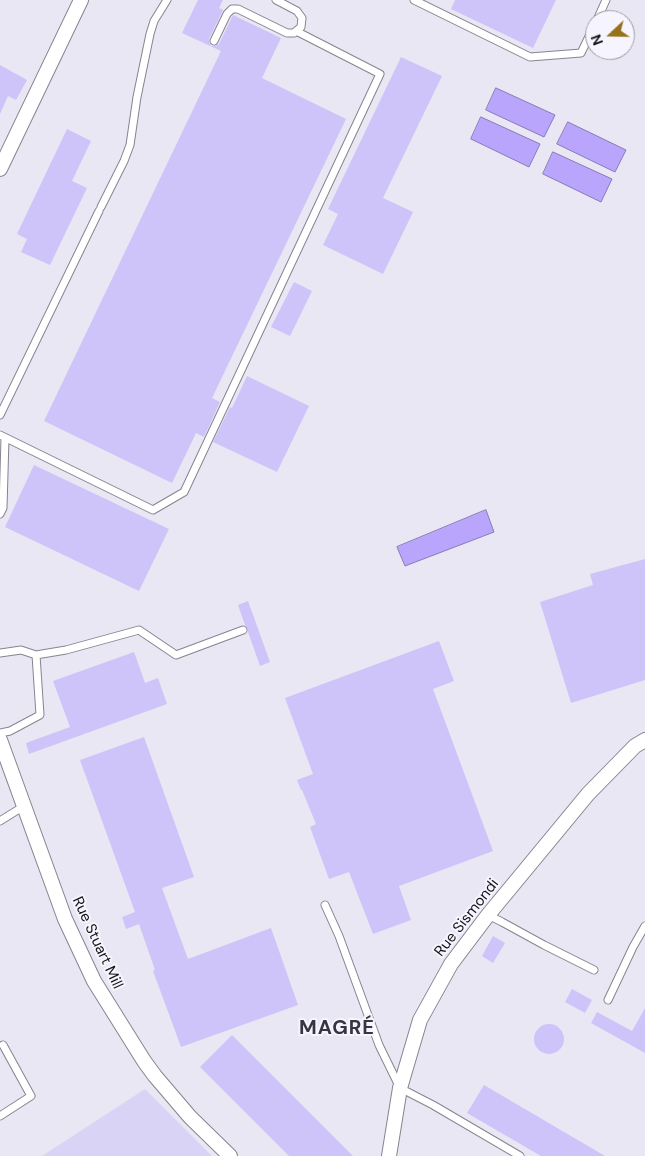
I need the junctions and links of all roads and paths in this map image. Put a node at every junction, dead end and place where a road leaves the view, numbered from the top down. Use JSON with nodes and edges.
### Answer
{"nodes":[{"id":1,"x":82,"y":0,"type":"edge"},
{"id":2,"x":167,"y":0,"type":"edge"},
{"id":3,"x":276,"y":0,"type":"edge"},
{"id":4,"x":414,"y":0,"type":"edge"},
{"id":5,"x":296,"y":31,"type":"junction"},
{"id":6,"x":214,"y":41,"type":"dead end"},
{"id":7,"x":585,"y":45,"type":"edge"},
{"id":8,"x":0,"y":169,"type":"edge"},
{"id":9,"x":0,"y":415,"type":"edge"},
{"id":10,"x":3,"y":437,"type":"edge"},
{"id":11,"x":0,"y":514,"type":"edge"},
{"id":12,"x":243,"y":630,"type":"dead end"},
{"id":13,"x":0,"y":653,"type":"edge"},
{"id":14,"x":36,"y":654,"type":"junction"},
{"id":15,"x":0,"y":734,"type":"edge"},
{"id":16,"x":0,"y":740,"type":"edge"},
{"id":17,"x":645,"y":740,"type":"edge"},
{"id":18,"x":24,"y":806,"type":"junction"},
{"id":19,"x":0,"y":821,"type":"edge"},
{"id":20,"x":325,"y":905,"type":"dead end"},
{"id":21,"x":485,"y":920,"type":"junction"},
{"id":22,"x":645,"y":926,"type":"edge"},
{"id":23,"x":594,"y":970,"type":"dead end"},
{"id":24,"x":608,"y":1000,"type":"dead end"},
{"id":25,"x":1,"y":1044,"type":"edge"},
{"id":26,"x":400,"y":1088,"type":"junction"},
{"id":27,"x":0,"y":1116,"type":"edge"},
{"id":28,"x":230,"y":1156,"type":"edge"},
{"id":29,"x":389,"y":1156,"type":"edge"},
{"id":30,"x":520,"y":1156,"type":"edge"}],
"edges":[{"from":1,"to":8,"type":"street"},
{"from":2,"to":9,"type":"lane"},
{"from":3,"to":5,"type":"lane"},
{"from":4,"to":7,"type":"lane"},
{"from":5,"to":6,"type":"lane"},
{"from":5,"to":10,"type":"lane"},
{"from":10,"to":11,"type":"lane"},
{"from":12,"to":14,"type":"lane"},
{"from":13,"to":14,"type":"lane"},
{"from":14,"to":15,"type":"lane"},
{"from":16,"to":18,"type":"street","name":"Rue Stuart Mill"},
{"from":17,"to":21,"type":"street","name":"Rue Sismondi"},
{"from":18,"to":19,"type":"lane"},
{"from":18,"to":28,"type":"street","name":"Rue Stuart Mill"},
{"from":20,"to":26,"type":"lane"},
{"from":21,"to":23,"type":"lane"},
{"from":21,"to":26,"type":"street","name":"Rue Sismondi"},
{"from":22,"to":24,"type":"lane"},
{"from":25,"to":27,"type":"lane"},
{"from":26,"to":29,"type":"street","name":"Rue Sismondi"},
{"from":26,"to":30,"type":"lane"}]}
